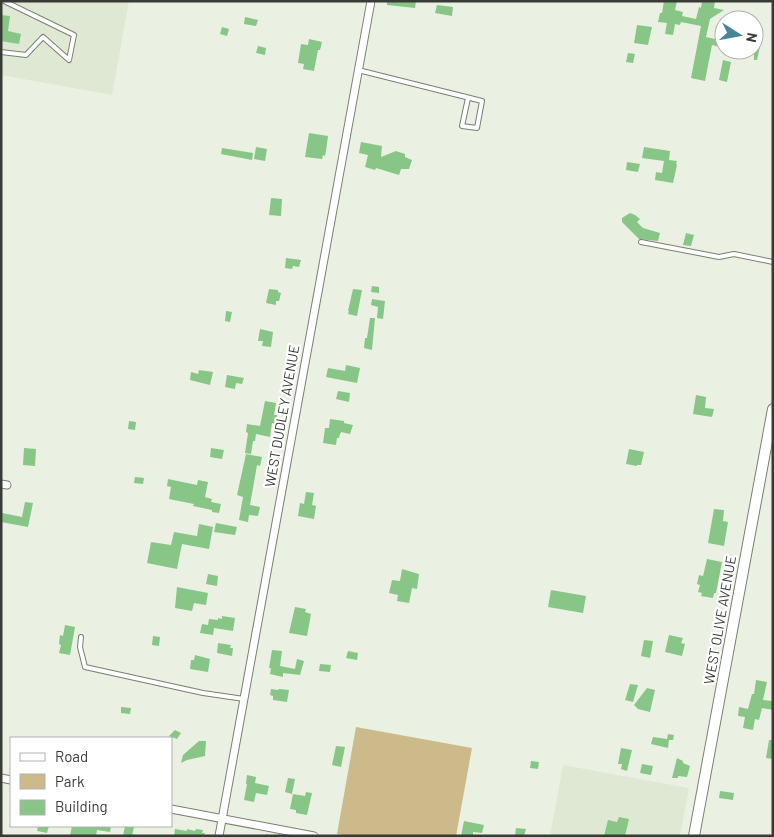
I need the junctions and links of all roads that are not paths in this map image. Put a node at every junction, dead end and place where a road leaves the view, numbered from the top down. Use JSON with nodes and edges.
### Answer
{"nodes":[{"id":1,"x":4,"y":1,"type":"edge"},
{"id":2,"x":370,"y":1,"type":"edge"},
{"id":3,"x":1,"y":52,"type":"edge"},
{"id":4,"x":358,"y":70,"type":"junction"},
{"id":5,"x":468,"y":98,"type":"junction"},
{"id":6,"x":641,"y":242,"type":"dead end"},
{"id":7,"x":773,"y":262,"type":"edge"},
{"id":8,"x":773,"y":409,"type":"edge"},
{"id":9,"x":769,"y":448,"type":"edge"},
{"id":10,"x":81,"y":637,"type":"dead end"},
{"id":11,"x":244,"y":699,"type":"junction"},
{"id":12,"x":172,"y":809,"type":"edge"},
{"id":13,"x":222,"y":818,"type":"junction"},
{"id":14,"x":219,"y":836,"type":"edge"},
{"id":15,"x":314,"y":836,"type":"edge"},
{"id":16,"x":694,"y":836,"type":"edge"}],
"edges":[{"from":1,"to":3,"type":"lane"},
{"from":2,"to":4,"type":"street","name":"WEST DUDLEY AVENUE"},
{"from":4,"to":5,"type":"lane"},
{"from":4,"to":11,"type":"street","name":"WEST DUDLEY AVENUE"},
{"from":5,"to":5,"type":"lane"},
{"from":6,"to":7,"type":"lane"},
{"from":8,"to":9,"type":"main road","name":"WEST OLIVE AVENUE"},
{"from":9,"to":16,"type":"main road","name":"WEST OLIVE AVENUE"},
{"from":10,"to":11,"type":"lane"},
{"from":11,"to":13,"type":"street","name":"WEST DUDLEY AVENUE"},
{"from":12,"to":13,"type":"street"},
{"from":13,"to":14,"type":"street","name":"WEST DUDLEY AVENUE"},
{"from":13,"to":15,"type":"street"}]}
